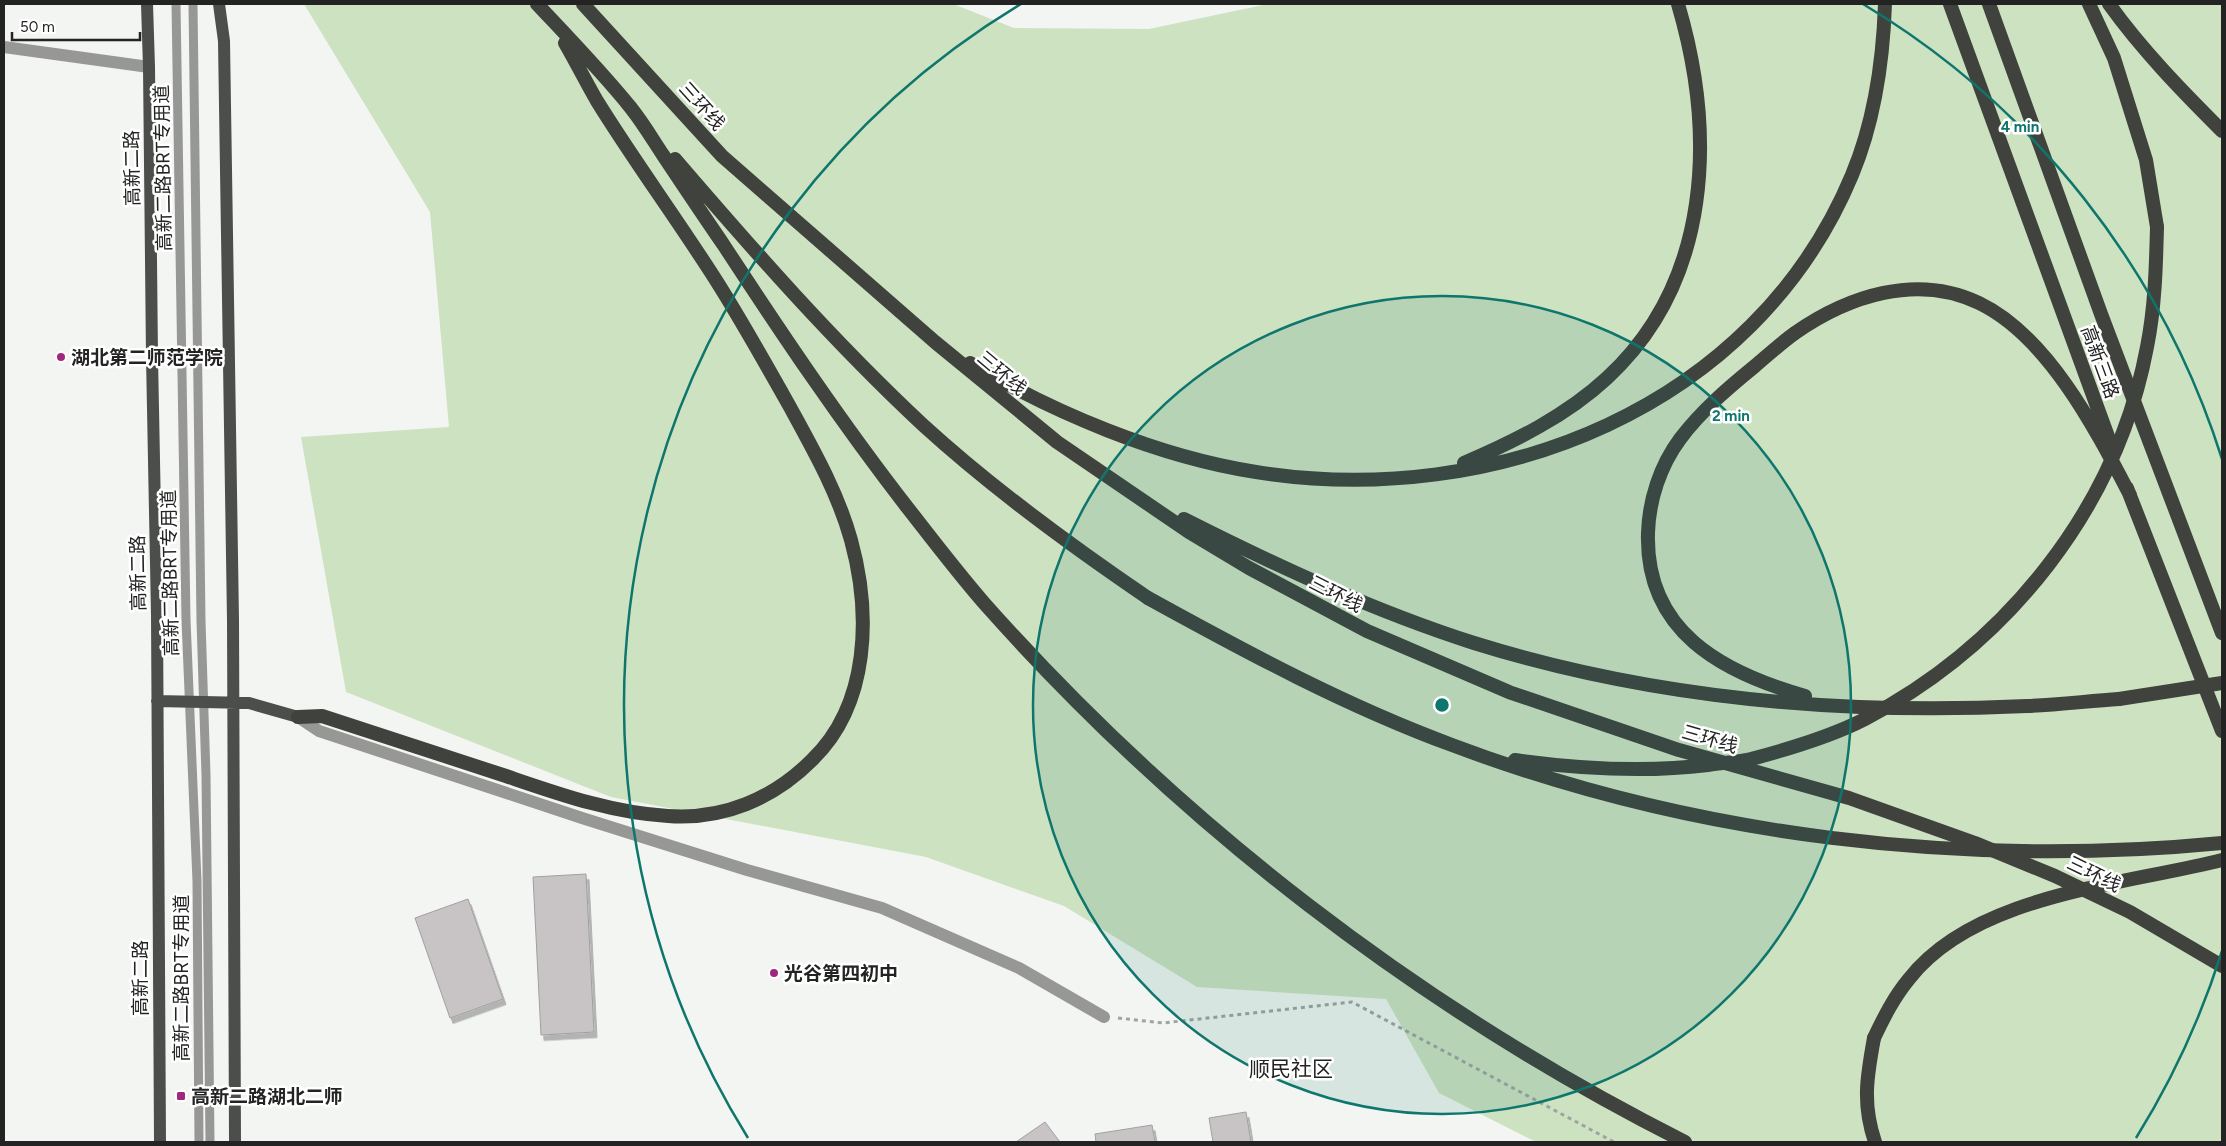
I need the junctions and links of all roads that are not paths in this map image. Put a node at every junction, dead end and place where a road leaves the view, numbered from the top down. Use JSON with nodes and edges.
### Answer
{"nodes":[{"id":1,"x":147,"y":4,"type":"edge"},
{"id":2,"x":176,"y":4,"type":"edge"},
{"id":3,"x":193,"y":4,"type":"edge"},
{"id":4,"x":219,"y":4,"type":"edge"},
{"id":5,"x":225,"y":4,"type":"edge"},
{"id":6,"x":537,"y":4,"type":"edge"},
{"id":7,"x":583,"y":4,"type":"edge"},
{"id":8,"x":1678,"y":4,"type":"edge"},
{"id":9,"x":1885,"y":4,"type":"edge"},
{"id":10,"x":1950,"y":4,"type":"edge"},
{"id":11,"x":1989,"y":4,"type":"edge"},
{"id":12,"x":2089,"y":4,"type":"edge"},
{"id":13,"x":2109,"y":4,"type":"edge"},
{"id":14,"x":552,"y":20,"type":"junction"},
{"id":15,"x":224,"y":41,"type":"junction"},
{"id":16,"x":4,"y":47,"type":"edge"},
{"id":17,"x":149,"y":67,"type":"junction"},
{"id":18,"x":632,"y":109,"type":"junction"},
{"id":19,"x":2222,"y":131,"type":"edge"},
{"id":20,"x":935,"y":342,"type":"junction"},
{"id":21,"x":1439,"y":473,"type":"junction"},
{"id":22,"x":1125,"y":489,"type":"junction"},
{"id":23,"x":2130,"y":495,"type":"junction"},
{"id":24,"x":2222,"y":633,"type":"edge"},
{"id":25,"x":2222,"y":683,"type":"edge"},
{"id":26,"x":157,"y":701,"type":"junction"},
{"id":27,"x":190,"y":701,"type":"junction"},
{"id":28,"x":203,"y":702,"type":"junction"},
{"id":29,"x":233,"y":702,"type":"junction"},
{"id":30,"x":1844,"y":706,"type":"junction"},
{"id":31,"x":298,"y":717,"type":"junction"},
{"id":32,"x":2222,"y":731,"type":"edge"},
{"id":33,"x":1451,"y":745,"type":"junction"},
{"id":34,"x":2222,"y":843,"type":"edge"},
{"id":35,"x":2222,"y":860,"type":"edge"},
{"id":36,"x":2222,"y":966,"type":"edge"},
{"id":37,"x":1104,"y":1017,"type":"road end"},
{"id":38,"x":160,"y":1142,"type":"edge"},
{"id":39,"x":199,"y":1142,"type":"edge"},
{"id":40,"x":210,"y":1142,"type":"edge"},
{"id":41,"x":235,"y":1142,"type":"edge"},
{"id":42,"x":1684,"y":1142,"type":"edge"},
{"id":43,"x":1875,"y":1142,"type":"edge"}],
"edges":[{"from":1,"to":17,"type":"main road","name":"高新二路"},
{"from":2,"to":27,"type":"lane","name":"高新二路BRT专用道"},
{"from":3,"to":28,"type":"lane","name":"高新二路BRT专用道"},
{"from":4,"to":15,"type":"main road"},
{"from":5,"to":15,"type":"main road"},
{"from":6,"to":14,"type":"highway"},
{"from":7,"to":20,"type":"highway","name":"三环线"},
{"from":8,"to":21,"type":"highway"},
{"from":9,"to":21,"type":"highway"},
{"from":10,"to":23,"type":"highway","name":"高新三路"},
{"from":11,"to":24,"type":"highway","name":"高新三路"},
{"from":12,"to":33,"type":"highway","bridge":true},
{"from":13,"to":19,"type":"highway"},
{"from":14,"to":18,"type":"highway"},
{"from":14,"to":31,"type":"highway"},
{"from":15,"to":29,"type":"main road"},
{"from":16,"to":17,"type":"street"},
{"from":17,"to":26,"type":"main road","name":"高新二路"},
{"from":18,"to":33,"type":"highway","bridge":true},
{"from":18,"to":42,"type":"highway"},
{"from":20,"to":21,"type":"highway"},
{"from":20,"to":22,"type":"highway","name":"三环线"},
{"from":22,"to":30,"type":"highway"},
{"from":22,"to":36,"type":"highway","name":"三环线","bridge":true},
{"from":23,"to":30,"type":"highway"},
{"from":23,"to":32,"type":"highway","name":"高新三路"},
{"from":25,"to":30,"type":"highway","bridge":true},
{"from":26,"to":27,"type":"main road"},
{"from":26,"to":38,"type":"main road","name":"高新二路"},
{"from":27,"to":28,"type":"main road"},
{"from":27,"to":39,"type":"lane","name":"高新二路BRT专用道"},
{"from":28,"to":29,"type":"main road"},
{"from":28,"to":40,"type":"lane","name":"高新二路BRT专用道"},
{"from":29,"to":31,"type":"main road"},
{"from":29,"to":41,"type":"main road"},
{"from":31,"to":37,"type":"street"},
{"from":33,"to":34,"type":"highway","bridge":true},
{"from":35,"to":43,"type":"highway","bridge":true}]}
